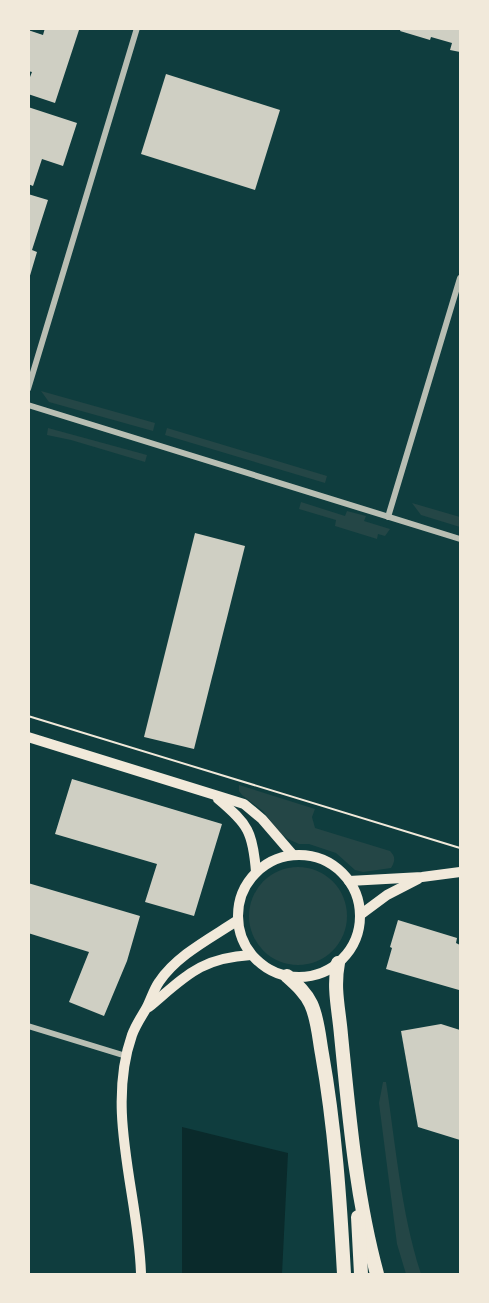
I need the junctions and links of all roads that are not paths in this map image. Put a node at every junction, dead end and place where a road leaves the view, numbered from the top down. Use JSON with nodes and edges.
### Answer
{"nodes":[{"id":1,"x":137,"y":28,"type":"edge"},
{"id":2,"x":460,"y":278,"type":"edge"},
{"id":3,"x":28,"y":389,"type":"edge"},
{"id":4,"x":28,"y":405,"type":"edge"},
{"id":5,"x":388,"y":517,"type":"junction"},
{"id":6,"x":460,"y":539,"type":"edge"},
{"id":7,"x":28,"y":737,"type":"edge"},
{"id":8,"x":213,"y":795,"type":"junction"},
{"id":9,"x":293,"y":855,"type":"junction"},
{"id":10,"x":256,"y":872,"type":"junction"},
{"id":11,"x":460,"y":872,"type":"edge"},
{"id":12,"x":422,"y":877,"type":"junction"},
{"id":13,"x":348,"y":881,"type":"junction"},
{"id":14,"x":360,"y":915,"type":"junction"},
{"id":15,"x":237,"y":920,"type":"junction"},
{"id":16,"x":251,"y":955,"type":"junction"},
{"id":17,"x":338,"y":963,"type":"junction"},
{"id":18,"x":287,"y":976,"type":"junction"},
{"id":19,"x":146,"y":1009,"type":"junction"},
{"id":20,"x":28,"y":1026,"type":"edge"},
{"id":21,"x":126,"y":1056,"type":"junction"},
{"id":22,"x":357,"y":1172,"type":"junction"},
{"id":23,"x":342,"y":1242,"type":"junction"},
{"id":24,"x":141,"y":1275,"type":"edge"},
{"id":25,"x":339,"y":1275,"type":"edge"},
{"id":26,"x":344,"y":1275,"type":"edge"},
{"id":27,"x":361,"y":1275,"type":"edge"},
{"id":28,"x":377,"y":1275,"type":"edge"}],
"edges":[{"from":1,"to":3,"type":"street"},
{"from":2,"to":5,"type":"street"},
{"from":4,"to":5,"type":"street"},
{"from":5,"to":6,"type":"street"},
{"from":7,"to":8,"type":"main road"},
{"from":8,"to":9,"type":"main road"},
{"from":8,"to":10,"type":"main road"},
{"from":9,"to":10,"type":"main road"},
{"from":9,"to":13,"type":"main road"},
{"from":10,"to":15,"type":"main road"},
{"from":11,"to":12,"type":"main road"},
{"from":12,"to":13,"type":"main road"},
{"from":12,"to":14,"type":"main road"},
{"from":13,"to":14,"type":"main road"},
{"from":14,"to":17,"type":"main road"},
{"from":15,"to":16,"type":"main road"},
{"from":15,"to":19,"type":"main road"},
{"from":16,"to":18,"type":"main road"},
{"from":16,"to":19,"type":"main road"},
{"from":17,"to":18,"type":"main road"},
{"from":17,"to":22,"type":"highway"},
{"from":18,"to":23,"type":"highway"},
{"from":19,"to":21,"type":"main road"},
{"from":20,"to":21,"type":"street"},
{"from":21,"to":24,"type":"main road"},
{"from":22,"to":27,"type":"highway"},
{"from":22,"to":28,"type":"highway"},
{"from":23,"to":25,"type":"highway"},
{"from":23,"to":26,"type":"highway"}]}
